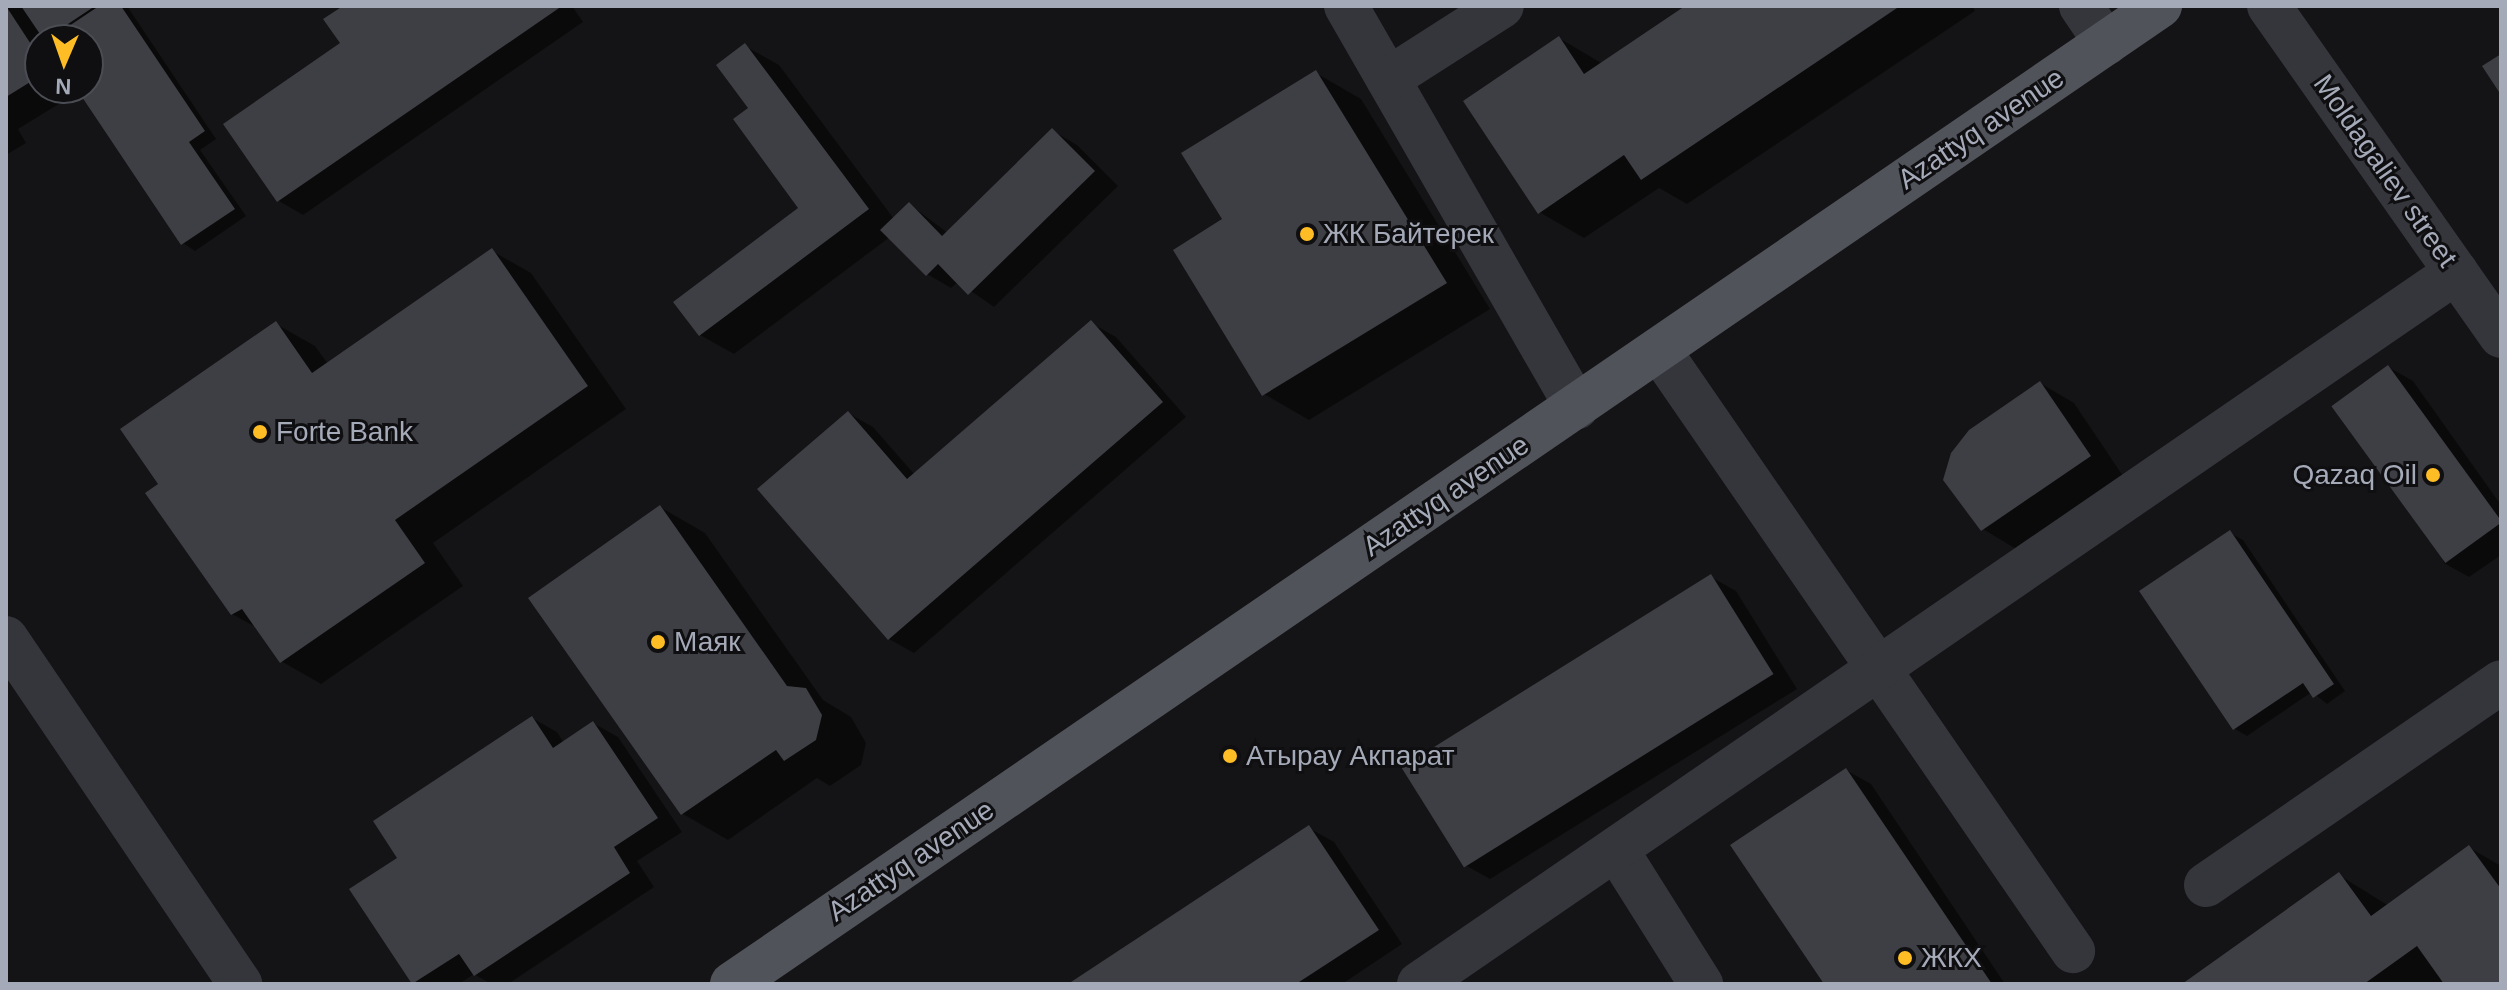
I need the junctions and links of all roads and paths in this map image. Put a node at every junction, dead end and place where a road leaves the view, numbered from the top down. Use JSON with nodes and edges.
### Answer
{"nodes":[{"id":1,"x":1346,"y":6,"type":"edge"},
{"id":2,"x":1502,"y":6,"type":"edge"},
{"id":3,"x":2081,"y":6,"type":"edge"},
{"id":4,"x":2160,"y":6,"type":"edge"},
{"id":5,"x":2269,"y":6,"type":"edge"},
{"id":6,"x":2106,"y":43,"type":"junction"},
{"id":7,"x":1388,"y":79,"type":"junction"},
{"id":8,"x":2456,"y":272,"type":"junction"},
{"id":9,"x":2501,"y":336,"type":"edge"},
{"id":10,"x":1659,"y":350,"type":"junction"},
{"id":11,"x":1577,"y":407,"type":"junction"},
{"id":12,"x":6,"y":638,"type":"edge"},
{"id":13,"x":1878,"y":669,"type":"junction"},
{"id":14,"x":2501,"y":682,"type":"edge"},
{"id":15,"x":1616,"y":849,"type":"junction"},
{"id":16,"x":2206,"y":885,"type":"dead end"},
{"id":17,"x":2073,"y":951,"type":"dead end"},
{"id":18,"x":240,"y":984,"type":"edge"},
{"id":19,"x":732,"y":984,"type":"edge"},
{"id":20,"x":1419,"y":984,"type":"edge"},
{"id":21,"x":1701,"y":984,"type":"edge"}],
"edges":[{"from":1,"to":7,"type":"street"},
{"from":2,"to":7,"type":"street"},
{"from":3,"to":6,"type":"street"},
{"from":4,"to":6,"type":"main road","name":"Azattyq avenue"},
{"from":5,"to":8,"type":"street","name":"Moldagaliev street"},
{"from":6,"to":10,"type":"main road","name":"Azattyq avenue"},
{"from":7,"to":11,"type":"street"},
{"from":8,"to":9,"type":"street","name":"Moldagaliev street"},
{"from":8,"to":13,"type":"street"},
{"from":10,"to":11,"type":"main road","name":"Azattyq avenue"},
{"from":10,"to":13,"type":"street"},
{"from":11,"to":19,"type":"main road","name":"Azattyq avenue"},
{"from":12,"to":18,"type":"street"},
{"from":13,"to":15,"type":"street"},
{"from":13,"to":17,"type":"street"},
{"from":14,"to":16,"type":"street"},
{"from":15,"to":20,"type":"street"},
{"from":15,"to":21,"type":"street"}]}
